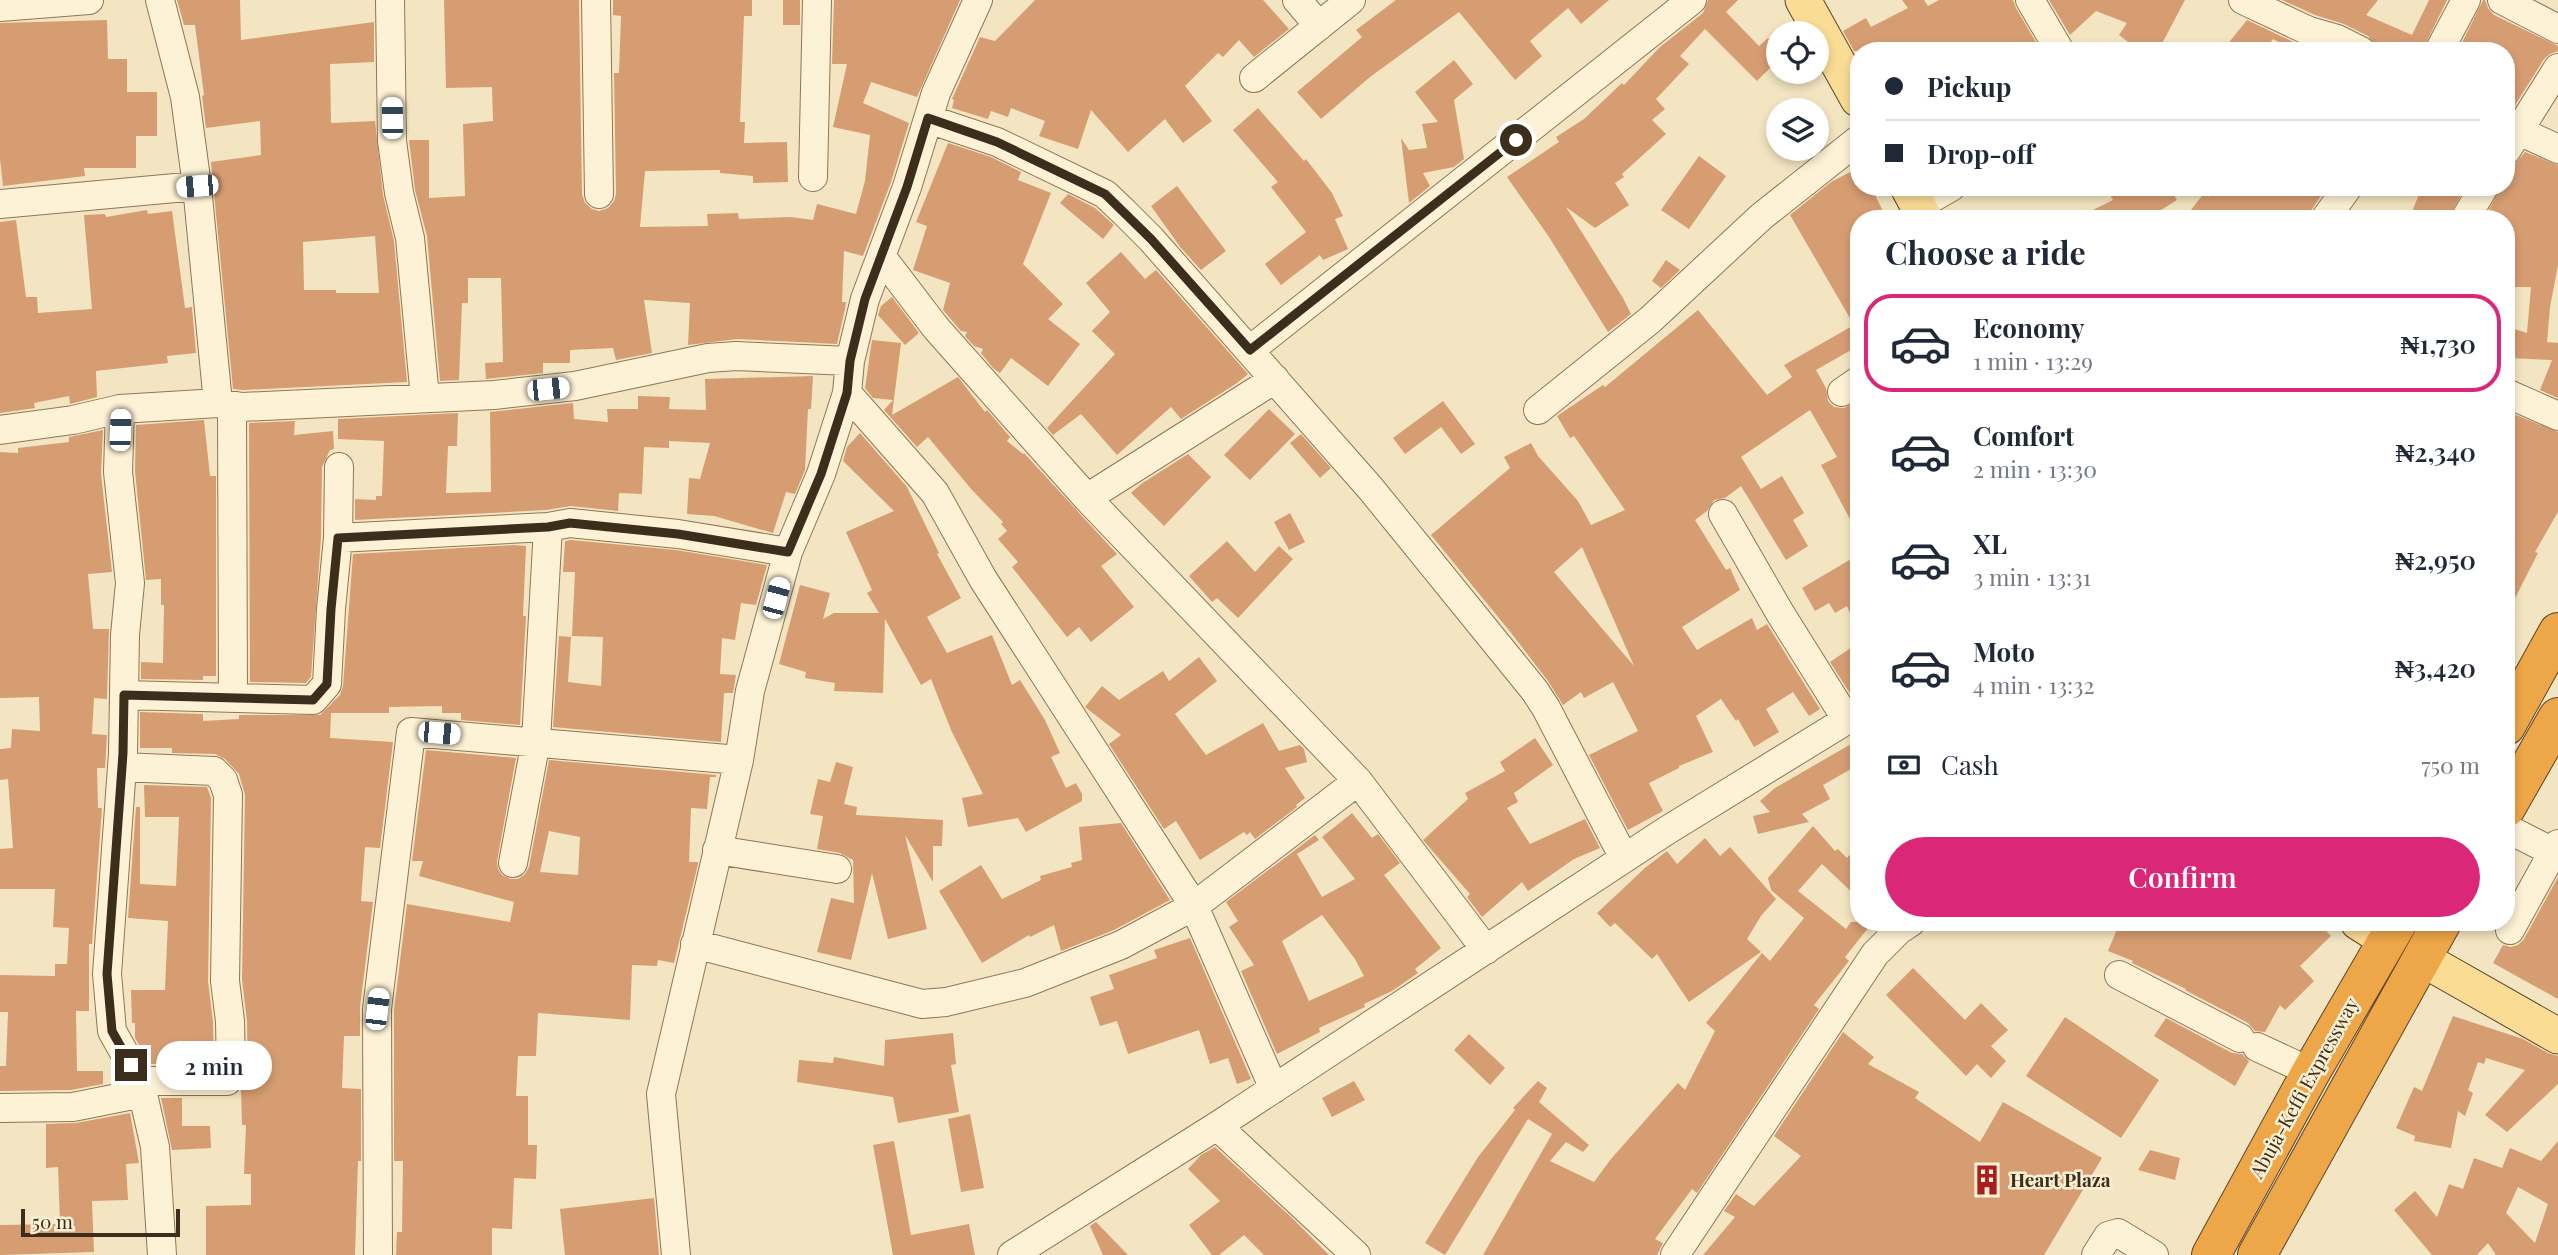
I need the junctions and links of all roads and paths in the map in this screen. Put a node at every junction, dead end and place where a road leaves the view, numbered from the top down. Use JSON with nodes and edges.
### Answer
{"nodes":[{"id":1,"x":89,"y":0,"type":"edge"},
{"id":2,"x":159,"y":0,"type":"edge"},
{"id":3,"x":390,"y":0,"type":"edge"},
{"id":4,"x":596,"y":0,"type":"edge"},
{"id":5,"x":817,"y":0,"type":"edge"},
{"id":6,"x":978,"y":0,"type":"edge"},
{"id":7,"x":1297,"y":0,"type":"edge"},
{"id":8,"x":1351,"y":0,"type":"edge"},
{"id":9,"x":1692,"y":0,"type":"edge"},
{"id":10,"x":1803,"y":0,"type":"edge"},
{"id":11,"x":2029,"y":0,"type":"edge"},
{"id":12,"x":2243,"y":0,"type":"edge"},
{"id":13,"x":2466,"y":0,"type":"edge"},
{"id":14,"x":2502,"y":0,"type":"edge"},
{"id":15,"x":0,"y":7,"type":"edge"},
{"id":16,"x":1319,"y":26,"type":"junction"},
{"id":17,"x":2558,"y":29,"type":"edge"},
{"id":18,"x":2302,"y":41,"type":"edge"},
{"id":19,"x":2055,"y":42,"type":"edge"},
{"id":20,"x":2343,"y":42,"type":"edge"},
{"id":21,"x":2444,"y":42,"type":"edge"},
{"id":22,"x":2558,"y":68,"type":"edge"},
{"id":23,"x":1254,"y":78,"type":"dead end"},
{"id":24,"x":1850,"y":85,"type":"edge"},
{"id":25,"x":928,"y":118,"type":"junction"},
{"id":26,"x":2515,"y":129,"type":"edge"},
{"id":27,"x":2515,"y":137,"type":"edge"},
{"id":28,"x":1850,"y":146,"type":"edge"},
{"id":29,"x":2558,"y":149,"type":"edge"},
{"id":30,"x":813,"y":177,"type":"dead end"},
{"id":31,"x":197,"y":186,"type":"junction"},
{"id":32,"x":599,"y":194,"type":"dead end"},
{"id":33,"x":1933,"y":196,"type":"edge"},
{"id":34,"x":0,"y":204,"type":"edge"},
{"id":35,"x":1917,"y":204,"type":"edge"},
{"id":36,"x":881,"y":256,"type":"junction"},
{"id":37,"x":1250,"y":350,"type":"junction"},
{"id":38,"x":850,"y":361,"type":"junction"},
{"id":39,"x":1275,"y":379,"type":"junction"},
{"id":40,"x":847,"y":393,"type":"junction"},
{"id":41,"x":2515,"y":397,"type":"edge"},
{"id":42,"x":425,"y":398,"type":"junction"},
{"id":43,"x":225,"y":405,"type":"junction"},
{"id":44,"x":120,"y":409,"type":"junction"},
{"id":45,"x":1538,"y":410,"type":"dead end"},
{"id":46,"x":2558,"y":416,"type":"edge"},
{"id":47,"x":0,"y":430,"type":"edge"},
{"id":48,"x":339,"y":467,"type":"dead end"},
{"id":49,"x":1087,"y":498,"type":"junction"},
{"id":50,"x":1723,"y":514,"type":"dead end"},
{"id":51,"x":548,"y":527,"type":"junction"},
{"id":52,"x":338,"y":538,"type":"junction"},
{"id":53,"x":788,"y":552,"type":"junction"},
{"id":54,"x":2558,"y":632,"type":"edge"},
{"id":55,"x":124,"y":695,"type":"junction"},
{"id":56,"x":233,"y":697,"type":"junction"},
{"id":57,"x":2515,"y":710,"type":"edge"},
{"id":58,"x":1850,"y":712,"type":"edge"},
{"id":59,"x":2558,"y":717,"type":"edge"},
{"id":60,"x":1850,"y":718,"type":"edge"},
{"id":61,"x":536,"y":741,"type":"junction"},
{"id":62,"x":739,"y":760,"type":"junction"},
{"id":63,"x":122,"y":767,"type":"junction"},
{"id":64,"x":1358,"y":781,"type":"junction"},
{"id":65,"x":2515,"y":792,"type":"edge"},
{"id":66,"x":2515,"y":832,"type":"edge"},
{"id":67,"x":2555,"y":848,"type":"edge"},
{"id":68,"x":717,"y":850,"type":"junction"},
{"id":69,"x":1624,"y":858,"type":"junction"},
{"id":70,"x":513,"y":863,"type":"dead end"},
{"id":71,"x":836,"y":869,"type":"dead end"},
{"id":72,"x":1194,"y":905,"type":"junction"},
{"id":73,"x":2515,"y":921,"type":"edge"},
{"id":74,"x":1898,"y":931,"type":"edge"},
{"id":75,"x":2380,"y":931,"type":"edge"},
{"id":76,"x":2437,"y":931,"type":"edge"},
{"id":77,"x":695,"y":944,"type":"junction"},
{"id":78,"x":1486,"y":950,"type":"junction"},
{"id":79,"x":2421,"y":958,"type":"junction"},
{"id":80,"x":2119,"y":975,"type":"dead end"},
{"id":81,"x":2558,"y":1036,"type":"edge"},
{"id":82,"x":2311,"y":1072,"type":"junction"},
{"id":83,"x":141,"y":1087,"type":"junction"},
{"id":84,"x":1274,"y":1089,"type":"junction"},
{"id":85,"x":0,"y":1108,"type":"edge"},
{"id":86,"x":1217,"y":1126,"type":"junction"},
{"id":87,"x":162,"y":1255,"type":"edge"},
{"id":88,"x":378,"y":1255,"type":"edge"},
{"id":89,"x":676,"y":1255,"type":"edge"},
{"id":90,"x":1012,"y":1255,"type":"edge"},
{"id":91,"x":1356,"y":1255,"type":"edge"},
{"id":92,"x":1675,"y":1255,"type":"edge"},
{"id":93,"x":2096,"y":1255,"type":"edge"},
{"id":94,"x":2154,"y":1255,"type":"edge"},
{"id":95,"x":2211,"y":1255,"type":"edge"},
{"id":96,"x":2258,"y":1255,"type":"edge"}],
"edges":[{"from":1,"to":15,"type":"street"},
{"from":2,"to":31,"type":"street"},
{"from":3,"to":42,"type":"street"},
{"from":4,"to":32,"type":"street"},
{"from":5,"to":30,"type":"street"},
{"from":6,"to":25,"type":"street"},
{"from":7,"to":16,"type":"street"},
{"from":8,"to":16,"type":"street"},
{"from":9,"to":37,"type":"street"},
{"from":10,"to":24,"type":"main road"},
{"from":11,"to":19,"type":"street"},
{"from":12,"to":18,"type":"street"},
{"from":13,"to":21,"type":"street"},
{"from":14,"to":17,"type":"street"},
{"from":16,"to":23,"type":"street"},
{"from":18,"to":20,"type":"street"},
{"from":22,"to":26,"type":"street"},
{"from":25,"to":36,"type":"street"},
{"from":25,"to":37,"type":"street"},
{"from":27,"to":29,"type":"street"},
{"from":28,"to":45,"type":"street"},
{"from":31,"to":34,"type":"street"},
{"from":31,"to":43,"type":"street"},
{"from":33,"to":35,"type":"street"},
{"from":36,"to":38,"type":"street"},
{"from":36,"to":49,"type":"street"},
{"from":37,"to":39,"type":"street"},
{"from":38,"to":40,"type":"street"},
{"from":38,"to":42,"type":"street"},
{"from":39,"to":49,"type":"street"},
{"from":39,"to":69,"type":"street"},
{"from":40,"to":53,"type":"street"},
{"from":40,"to":72,"type":"street"},
{"from":41,"to":46,"type":"street"},
{"from":42,"to":43,"type":"street"},
{"from":43,"to":44,"type":"street"},
{"from":43,"to":56,"type":"street"},
{"from":44,"to":47,"type":"street"},
{"from":44,"to":55,"type":"street"},
{"from":48,"to":52,"type":"street"},
{"from":49,"to":64,"type":"street"},
{"from":50,"to":58,"type":"street"},
{"from":51,"to":52,"type":"street"},
{"from":51,"to":53,"type":"street"},
{"from":51,"to":61,"type":"street"},
{"from":52,"to":56,"type":"street"},
{"from":53,"to":62,"type":"street"},
{"from":54,"to":57,"type":"highway"},
{"from":55,"to":56,"type":"street"},
{"from":55,"to":63,"type":"street"},
{"from":59,"to":65,"type":"highway"},
{"from":60,"to":69,"type":"street"},
{"from":61,"to":62,"type":"street"},
{"from":61,"to":70,"type":"street"},
{"from":61,"to":88,"type":"street"},
{"from":62,"to":68,"type":"street"},
{"from":63,"to":83,"type":"street"},
{"from":63,"to":83,"type":"street"},
{"from":64,"to":72,"type":"street"},
{"from":64,"to":78,"type":"street"},
{"from":66,"to":67,"type":"street"},
{"from":67,"to":73,"type":"street"},
{"from":68,"to":71,"type":"street"},
{"from":68,"to":77,"type":"street"},
{"from":69,"to":78,"type":"street"},
{"from":72,"to":77,"type":"street"},
{"from":72,"to":84,"type":"street"},
{"from":74,"to":92,"type":"street"},
{"from":75,"to":82,"type":"highway","name":"Abuja-Keffi Expressway"},
{"from":76,"to":79,"type":"highway","name":"Abuja-Keffi Expressway"},
{"from":77,"to":89,"type":"street"},
{"from":78,"to":84,"type":"street"},
{"from":79,"to":81,"type":"main road"},
{"from":79,"to":96,"type":"highway","name":"Abuja-Keffi Expressway"},
{"from":80,"to":82,"type":"street"},
{"from":82,"to":95,"type":"highway","name":"Abuja-Keffi Expressway"},
{"from":83,"to":85,"type":"street"},
{"from":83,"to":87,"type":"street"},
{"from":84,"to":86,"type":"street"},
{"from":86,"to":90,"type":"street"},
{"from":86,"to":91,"type":"street"},
{"from":93,"to":94,"type":"street"}]}
